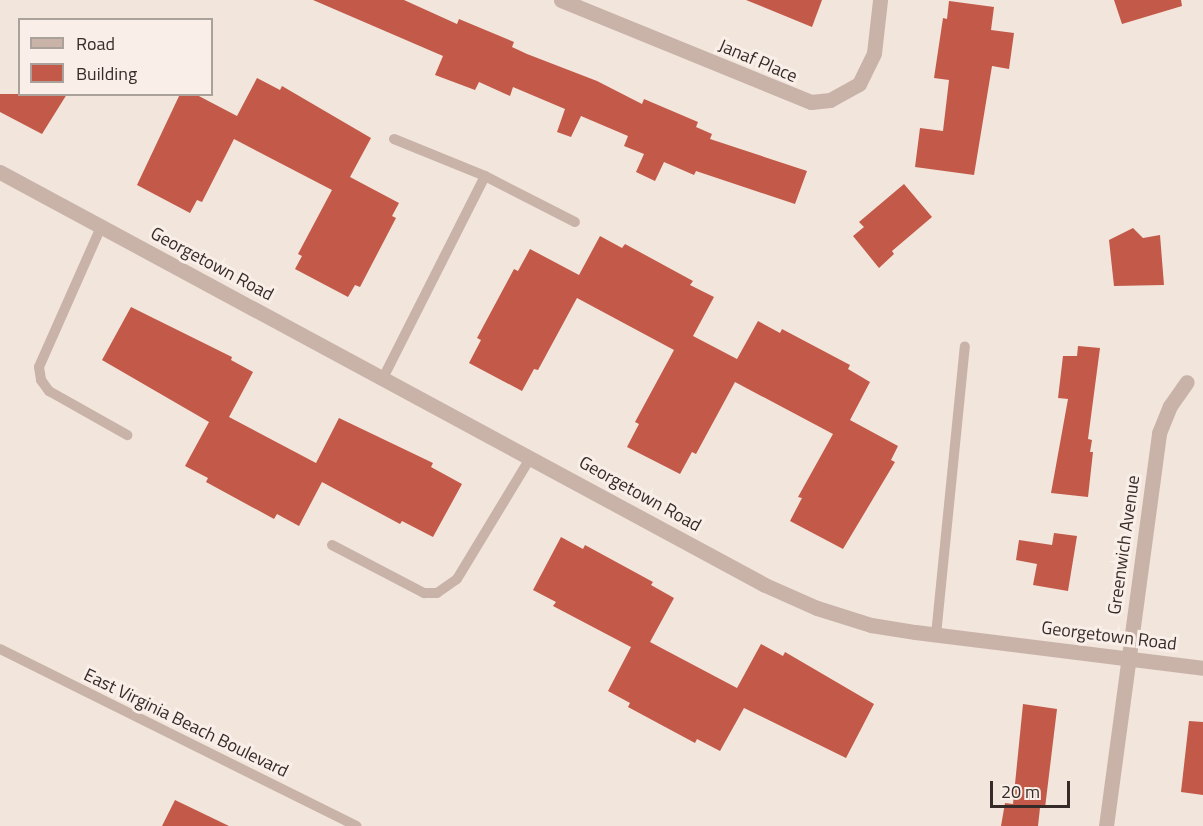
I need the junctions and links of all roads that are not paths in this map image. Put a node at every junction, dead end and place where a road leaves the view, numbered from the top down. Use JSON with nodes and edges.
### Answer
{"nodes":[{"id":1,"x":561,"y":0,"type":"edge"},
{"id":2,"x":880,"y":0,"type":"edge"},
{"id":3,"x":394,"y":140,"type":"dead end"},
{"id":4,"x":0,"y":172,"type":"edge"},
{"id":5,"x":485,"y":176,"type":"junction"},
{"id":6,"x":575,"y":222,"type":"dead end"},
{"id":7,"x":101,"y":227,"type":"junction"},
{"id":8,"x":965,"y":346,"type":"dead end"},
{"id":9,"x":383,"y":378,"type":"junction"},
{"id":10,"x":1187,"y":382,"type":"dead end"},
{"id":11,"x":127,"y":435,"type":"dead end"},
{"id":12,"x":531,"y":457,"type":"junction"},
{"id":13,"x":332,"y":544,"type":"dead end"},
{"id":14,"x":936,"y":635,"type":"junction"},
{"id":15,"x":0,"y":649,"type":"edge"},
{"id":16,"x":1128,"y":658,"type":"junction"},
{"id":17,"x":1203,"y":668,"type":"edge"},
{"id":18,"x":357,"y":826,"type":"edge"},
{"id":19,"x":1106,"y":826,"type":"edge"}],
"edges":[{"from":1,"to":2,"type":"street","name":"Janaf Place"},
{"from":3,"to":5,"type":"lane"},
{"from":4,"to":7,"type":"street","name":"Georgetown Road"},
{"from":5,"to":6,"type":"lane"},
{"from":5,"to":9,"type":"lane"},
{"from":7,"to":9,"type":"street","name":"Georgetown Road"},
{"from":7,"to":11,"type":"lane"},
{"from":8,"to":14,"type":"lane"},
{"from":9,"to":12,"type":"street","name":"Georgetown Road"},
{"from":10,"to":16,"type":"street","name":"Greenwich Avenue"},
{"from":12,"to":13,"type":"lane"},
{"from":12,"to":14,"type":"street","name":"Georgetown Road"},
{"from":14,"to":16,"type":"street","name":"Georgetown Road"},
{"from":15,"to":18,"type":"lane","name":"East Virginia Beach Boulevard"},
{"from":16,"to":17,"type":"street","name":"Georgetown Road"},
{"from":16,"to":19,"type":"street","name":"Greenwich Avenue"}]}
